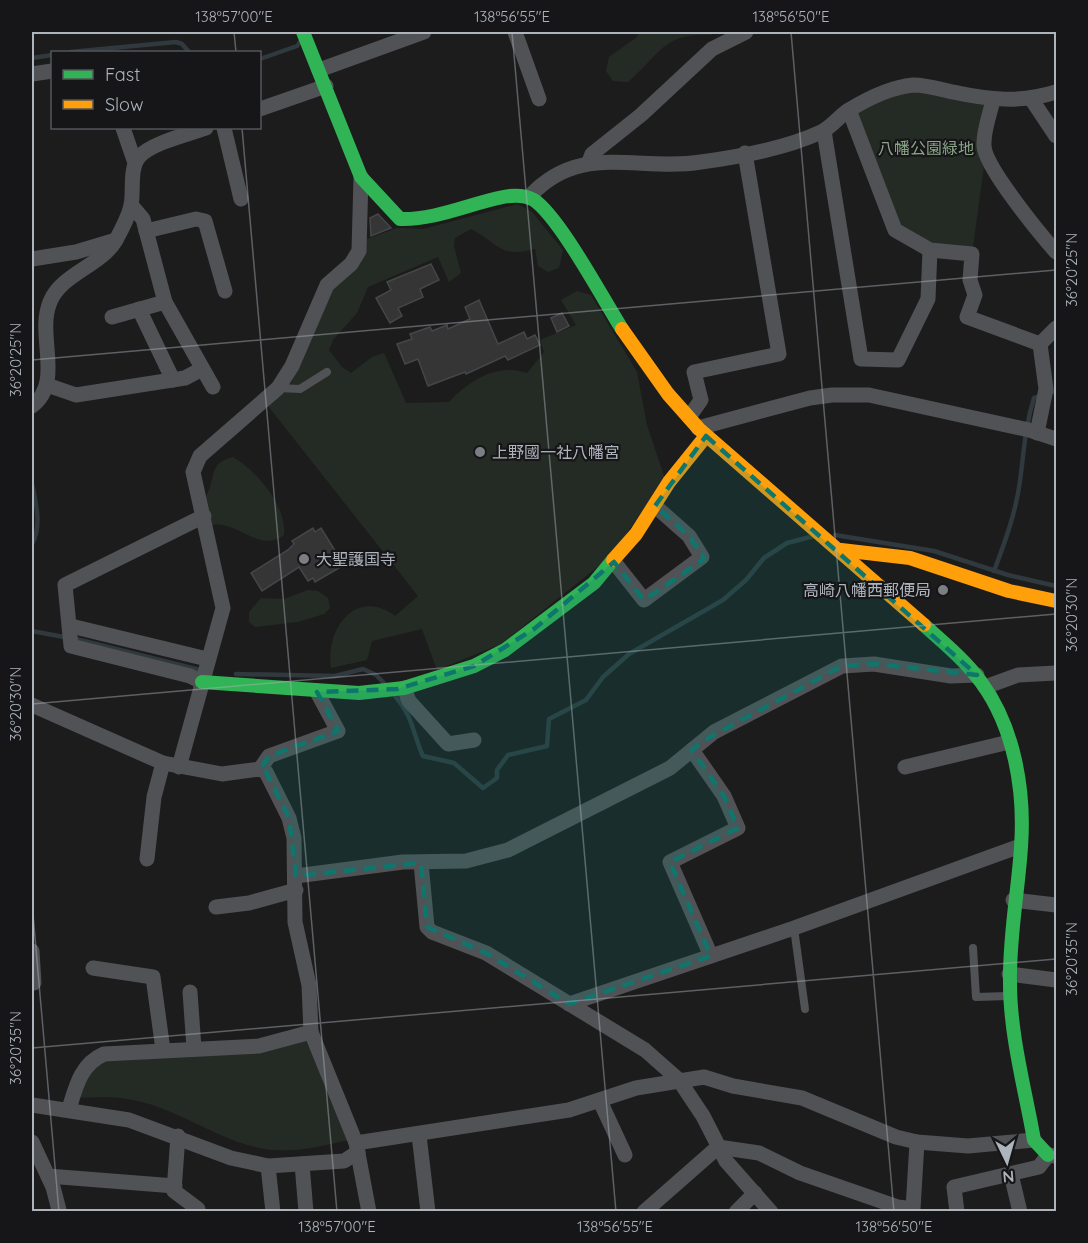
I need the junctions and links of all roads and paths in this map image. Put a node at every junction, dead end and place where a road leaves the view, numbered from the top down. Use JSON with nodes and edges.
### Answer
{"nodes":[{"id":1,"x":303,"y":32,"type":"edge"},
{"id":2,"x":424,"y":32,"type":"edge"},
{"id":3,"x":515,"y":32,"type":"edge"},
{"id":4,"x":746,"y":32,"type":"edge"},
{"id":5,"x":51,"y":70,"type":"edge"},
{"id":6,"x":319,"y":70,"type":"junction"},
{"id":7,"x":32,"y":74,"type":"edge"},
{"id":8,"x":326,"y":86,"type":"junction"},
{"id":9,"x":1056,"y":92,"type":"edge"},
{"id":10,"x":539,"y":99,"type":"dead end"},
{"id":11,"x":993,"y":100,"type":"junction"},
{"id":12,"x":1032,"y":100,"type":"junction"},
{"id":13,"x":261,"y":109,"type":"edge"},
{"id":14,"x":849,"y":110,"type":"junction"},
{"id":15,"x":123,"y":129,"type":"edge"},
{"id":16,"x":203,"y":129,"type":"edge"},
{"id":17,"x":224,"y":129,"type":"edge"},
{"id":18,"x":824,"y":131,"type":"junction"},
{"id":19,"x":1056,"y":136,"type":"edge"},
{"id":20,"x":745,"y":153,"type":"junction"},
{"id":21,"x":588,"y":162,"type":"junction"},
{"id":22,"x":135,"y":163,"type":"junction"},
{"id":23,"x":362,"y":177,"type":"junction"},
{"id":24,"x":529,"y":197,"type":"junction"},
{"id":25,"x":241,"y":199,"type":"dead end"},
{"id":26,"x":131,"y":205,"type":"junction"},
{"id":27,"x":146,"y":231,"type":"junction"},
{"id":28,"x":116,"y":240,"type":"junction"},
{"id":29,"x":930,"y":250,"type":"junction"},
{"id":30,"x":1056,"y":252,"type":"edge"},
{"id":31,"x":32,"y":259,"type":"edge"},
{"id":32,"x":225,"y":291,"type":"dead end"},
{"id":33,"x":165,"y":302,"type":"junction"},
{"id":34,"x":139,"y":309,"type":"junction"},
{"id":35,"x":112,"y":317,"type":"dead end"},
{"id":36,"x":1056,"y":328,"type":"edge"},
{"id":37,"x":1040,"y":344,"type":"junction"},
{"id":38,"x":202,"y":369,"type":"junction"},
{"id":39,"x":327,"y":372,"type":"dead end"},
{"id":40,"x":173,"y":380,"type":"junction"},
{"id":41,"x":47,"y":385,"type":"junction"},
{"id":42,"x":213,"y":387,"type":"dead end"},
{"id":43,"x":278,"y":388,"type":"junction"},
{"id":44,"x":32,"y":406,"type":"edge"},
{"id":45,"x":698,"y":427,"type":"junction"},
{"id":46,"x":1037,"y":433,"type":"junction"},
{"id":47,"x":1056,"y":439,"type":"edge"},
{"id":48,"x":655,"y":506,"type":"junction"},
{"id":49,"x":204,"y":516,"type":"junction"},
{"id":50,"x":841,"y":550,"type":"junction"},
{"id":51,"x":614,"y":562,"type":"junction"},
{"id":52,"x":1056,"y":601,"type":"edge"},
{"id":53,"x":71,"y":626,"type":"junction"},
{"id":54,"x":207,"y":659,"type":"junction"},
{"id":55,"x":1056,"y":673,"type":"edge"},
{"id":56,"x":981,"y":681,"type":"junction"},
{"id":57,"x":202,"y":682,"type":"junction"},
{"id":58,"x":404,"y":687,"type":"junction"},
{"id":59,"x":317,"y":692,"type":"junction"},
{"id":60,"x":32,"y":705,"type":"edge"},
{"id":61,"x":474,"y":740,"type":"dead end"},
{"id":62,"x":1009,"y":742,"type":"junction"},
{"id":63,"x":693,"y":750,"type":"junction"},
{"id":64,"x":163,"y":763,"type":"junction"},
{"id":65,"x":179,"y":767,"type":"junction"},
{"id":66,"x":904,"y":767,"type":"dead end"},
{"id":67,"x":260,"y":769,"type":"junction"},
{"id":68,"x":1020,"y":846,"type":"junction"},
{"id":69,"x":147,"y":859,"type":"dead end"},
{"id":70,"x":421,"y":863,"type":"junction"},
{"id":71,"x":296,"y":883,"type":"junction"},
{"id":72,"x":1013,"y":900,"type":"junction"},
{"id":73,"x":1056,"y":905,"type":"edge"},
{"id":74,"x":216,"y":907,"type":"dead end"},
{"id":75,"x":794,"y":928,"type":"junction"},
{"id":76,"x":973,"y":948,"type":"dead end"},
{"id":77,"x":32,"y":953,"type":"edge"},
{"id":78,"x":711,"y":956,"type":"junction"},
{"id":79,"x":93,"y":968,"type":"dead end"},
{"id":80,"x":1009,"y":974,"type":"junction"},
{"id":81,"x":1056,"y":980,"type":"edge"},
{"id":82,"x":34,"y":983,"type":"dead end"},
{"id":83,"x":190,"y":992,"type":"dead end"},
{"id":84,"x":1010,"y":996,"type":"junction"},
{"id":85,"x":569,"y":1004,"type":"junction"},
{"id":86,"x":805,"y":1009,"type":"dead end"},
{"id":87,"x":312,"y":1032,"type":"junction"},
{"id":88,"x":194,"y":1048,"type":"junction"},
{"id":89,"x":163,"y":1050,"type":"junction"},
{"id":90,"x":679,"y":1080,"type":"junction"},
{"id":91,"x":600,"y":1101,"type":"junction"},
{"id":92,"x":32,"y":1105,"type":"edge"},
{"id":93,"x":69,"y":1109,"type":"junction"},
{"id":94,"x":419,"y":1135,"type":"junction"},
{"id":95,"x":178,"y":1136,"type":"junction"},
{"id":96,"x":1034,"y":1140,"type":"junction"},
{"id":97,"x":32,"y":1142,"type":"edge"},
{"id":98,"x":917,"y":1142,"type":"junction"},
{"id":99,"x":718,"y":1147,"type":"junction"},
{"id":100,"x":357,"y":1148,"type":"junction"},
{"id":101,"x":625,"y":1155,"type":"dead end"},
{"id":102,"x":1052,"y":1155,"type":"edge"},
{"id":103,"x":36,"y":1161,"type":"edge"},
{"id":104,"x":302,"y":1164,"type":"junction"},
{"id":105,"x":268,"y":1166,"type":"junction"},
{"id":106,"x":1011,"y":1174,"type":"junction"},
{"id":107,"x":48,"y":1176,"type":"junction"},
{"id":108,"x":175,"y":1186,"type":"junction"},
{"id":109,"x":755,"y":1193,"type":"junction"},
{"id":110,"x":198,"y":1209,"type":"dead end"},
{"id":111,"x":59,"y":1210,"type":"edge"},
{"id":112,"x":649,"y":1210,"type":"edge"},
{"id":113,"x":273,"y":1212,"type":"edge"},
{"id":114,"x":306,"y":1212,"type":"edge"},
{"id":115,"x":369,"y":1212,"type":"edge"},
{"id":116,"x":428,"y":1212,"type":"edge"},
{"id":117,"x":736,"y":1212,"type":"edge"},
{"id":118,"x":771,"y":1212,"type":"edge"},
{"id":119,"x":957,"y":1212,"type":"edge"},
{"id":120,"x":1020,"y":1212,"type":"edge"}],
"edges":[{"from":1,"to":6,"type":"street"},
{"from":2,"to":6,"type":"street"},
{"from":3,"to":10,"type":"street"},
{"from":4,"to":21,"type":"street"},
{"from":5,"to":7,"type":"street"},
{"from":6,"to":8,"type":"street"},
{"from":8,"to":13,"type":"street"},
{"from":8,"to":23,"type":"street"},
{"from":9,"to":12,"type":"street"},
{"from":11,"to":12,"type":"street"},
{"from":11,"to":14,"type":"street"},
{"from":11,"to":30,"type":"street"},
{"from":12,"to":19,"type":"street"},
{"from":14,"to":18,"type":"street"},
{"from":14,"to":29,"type":"street"},
{"from":15,"to":22,"type":"street"},
{"from":16,"to":22,"type":"street"},
{"from":17,"to":25,"type":"street"},
{"from":18,"to":20,"type":"street"},
{"from":18,"to":29,"type":"street"},
{"from":20,"to":21,"type":"street"},
{"from":20,"to":45,"type":"street"},
{"from":21,"to":24,"type":"street"},
{"from":22,"to":26,"type":"street"},
{"from":23,"to":24,"type":"street"},
{"from":23,"to":43,"type":"street"},
{"from":24,"to":45,"type":"street"},
{"from":26,"to":27,"type":"street"},
{"from":26,"to":28,"type":"street"},
{"from":27,"to":32,"type":"street"},
{"from":27,"to":33,"type":"street"},
{"from":28,"to":31,"type":"street"},
{"from":28,"to":41,"type":"street"},
{"from":29,"to":37,"type":"street"},
{"from":33,"to":34,"type":"street"},
{"from":33,"to":38,"type":"street"},
{"from":34,"to":35,"type":"street"},
{"from":34,"to":40,"type":"street"},
{"from":36,"to":37,"type":"street"},
{"from":37,"to":46,"type":"street"},
{"from":38,"to":40,"type":"street"},
{"from":38,"to":42,"type":"street"},
{"from":39,"to":43,"type":"lane"},
{"from":40,"to":41,"type":"street"},
{"from":41,"to":44,"type":"street"},
{"from":43,"to":49,"type":"street"},
{"from":45,"to":46,"type":"street"},
{"from":45,"to":48,"type":"street"},
{"from":45,"to":50,"type":"street"},
{"from":46,"to":47,"type":"street"},
{"from":48,"to":51,"type":"street"},
{"from":48,"to":51,"type":"street"},
{"from":49,"to":53,"type":"street"},
{"from":49,"to":54,"type":"street"},
{"from":50,"to":52,"type":"street"},
{"from":50,"to":56,"type":"street"},
{"from":51,"to":58,"type":"street"},
{"from":53,"to":54,"type":"street"},
{"from":53,"to":57,"type":"street"},
{"from":54,"to":57,"type":"street"},
{"from":55,"to":56,"type":"street"},
{"from":56,"to":62,"type":"street"},
{"from":56,"to":63,"type":"street"},
{"from":57,"to":59,"type":"street"},
{"from":57,"to":65,"type":"street"},
{"from":58,"to":59,"type":"street"},
{"from":58,"to":61,"type":"street"},
{"from":59,"to":67,"type":"street"},
{"from":60,"to":64,"type":"street"},
{"from":62,"to":66,"type":"street"},
{"from":62,"to":68,"type":"street"},
{"from":63,"to":70,"type":"street"},
{"from":63,"to":78,"type":"street"},
{"from":64,"to":65,"type":"street"},
{"from":64,"to":69,"type":"street"},
{"from":65,"to":67,"type":"street"},
{"from":67,"to":71,"type":"street"},
{"from":68,"to":72,"type":"street"},
{"from":68,"to":75,"type":"street"},
{"from":70,"to":71,"type":"street"},
{"from":70,"to":85,"type":"street"},
{"from":71,"to":74,"type":"street"},
{"from":71,"to":87,"type":"street"},
{"from":72,"to":73,"type":"street"},
{"from":72,"to":80,"type":"street"},
{"from":75,"to":78,"type":"street"},
{"from":75,"to":86,"type":"lane"},
{"from":76,"to":84,"type":"lane"},
{"from":77,"to":82,"type":"street"},
{"from":78,"to":85,"type":"street"},
{"from":79,"to":89,"type":"street"},
{"from":80,"to":81,"type":"street"},
{"from":80,"to":84,"type":"street"},
{"from":83,"to":88,"type":"street"},
{"from":84,"to":96,"type":"street"},
{"from":85,"to":90,"type":"street"},
{"from":87,"to":88,"type":"street"},
{"from":87,"to":100,"type":"street"},
{"from":88,"to":89,"type":"street"},
{"from":89,"to":93,"type":"street"},
{"from":90,"to":91,"type":"street"},
{"from":90,"to":98,"type":"street"},
{"from":90,"to":99,"type":"street"},
{"from":91,"to":94,"type":"street"},
{"from":91,"to":101,"type":"street"},
{"from":92,"to":93,"type":"street"},
{"from":93,"to":95,"type":"street"},
{"from":94,"to":100,"type":"street"},
{"from":94,"to":116,"type":"street"},
{"from":95,"to":105,"type":"street"},
{"from":95,"to":108,"type":"street"},
{"from":96,"to":98,"type":"street"},
{"from":96,"to":102,"type":"street"},
{"from":97,"to":103,"type":"street"},
{"from":98,"to":99,"type":"street"},
{"from":99,"to":109,"type":"street"},
{"from":99,"to":112,"type":"street"},
{"from":100,"to":104,"type":"street"},
{"from":100,"to":115,"type":"street"},
{"from":102,"to":106,"type":"street"},
{"from":103,"to":107,"type":"street"},
{"from":104,"to":105,"type":"street"},
{"from":104,"to":114,"type":"street"},
{"from":105,"to":113,"type":"street"},
{"from":106,"to":119,"type":"street"},
{"from":106,"to":120,"type":"street"},
{"from":107,"to":108,"type":"street"},
{"from":107,"to":111,"type":"street"},
{"from":108,"to":110,"type":"street"},
{"from":109,"to":117,"type":"street"},
{"from":109,"to":118,"type":"street"}]}
